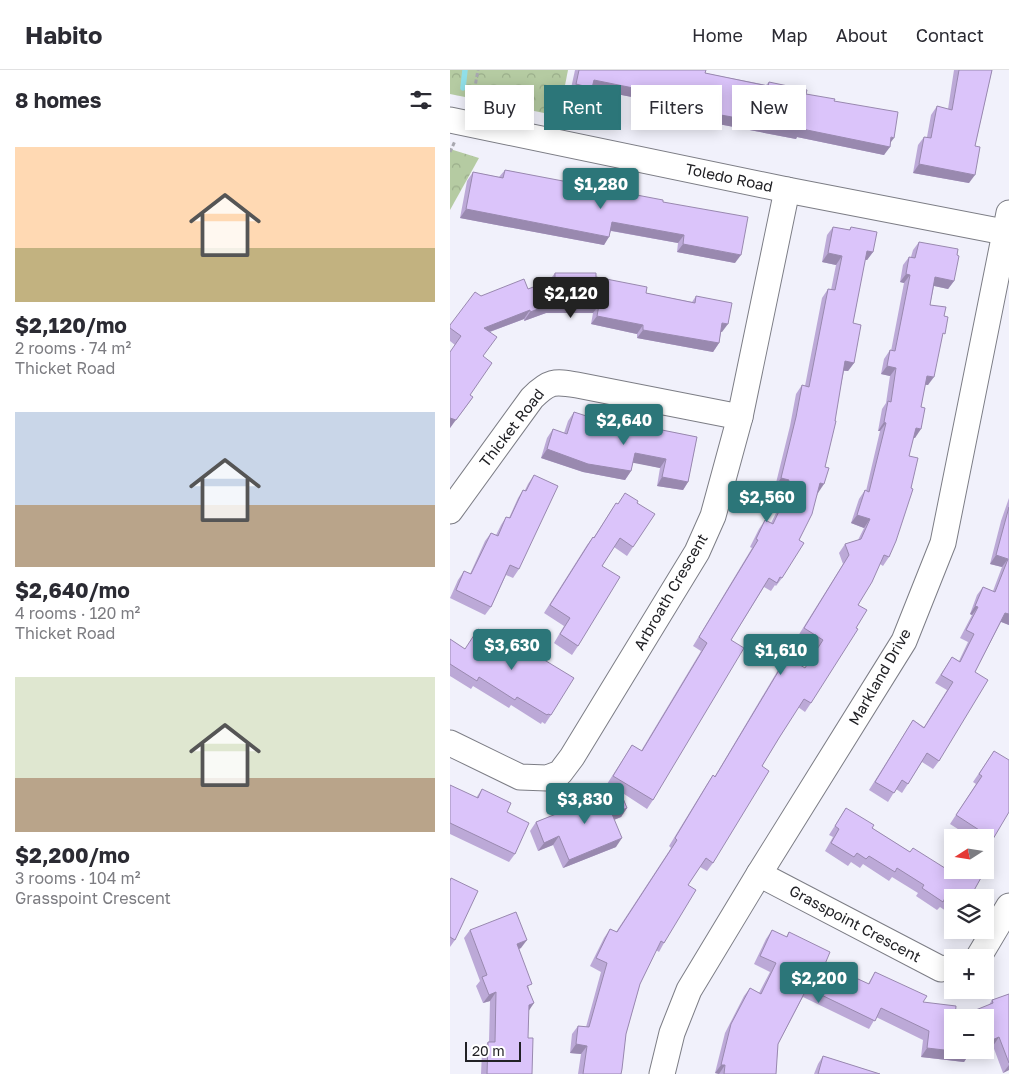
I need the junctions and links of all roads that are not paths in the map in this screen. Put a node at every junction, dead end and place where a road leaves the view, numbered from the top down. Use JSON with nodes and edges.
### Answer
{"nodes":[{"id":1,"x":450,"y":120,"type":"edge"},
{"id":2,"x":787,"y":190,"type":"junction"},
{"id":3,"x":1008,"y":226,"type":"edge"},
{"id":4,"x":740,"y":417,"type":"junction"},
{"id":5,"x":450,"y":511,"type":"edge"},
{"id":6,"x":450,"y":743,"type":"edge"},
{"id":7,"x":759,"y":874,"type":"junction"},
{"id":8,"x":1009,"y":906,"type":"edge"},
{"id":9,"x":983,"y":949,"type":"edge"},
{"id":10,"x":944,"y":968,"type":"edge"},
{"id":11,"x":662,"y":1074,"type":"edge"}],
"edges":[{"from":1,"to":2,"type":"street","name":"Toledo Road"},
{"from":2,"to":3,"type":"street","name":"Toledo Road"},
{"from":2,"to":4,"type":"street","name":"Arbroath Crescent"},
{"from":3,"to":7,"type":"street","name":"Markland Drive"},
{"from":4,"to":5,"type":"street","name":"Thicket Road"},
{"from":4,"to":6,"type":"street","name":"Arbroath Crescent"},
{"from":7,"to":10,"type":"street","name":"Grasspoint Crescent"},
{"from":7,"to":11,"type":"street","name":"Markland Drive"},
{"from":8,"to":9,"type":"street"}]}
